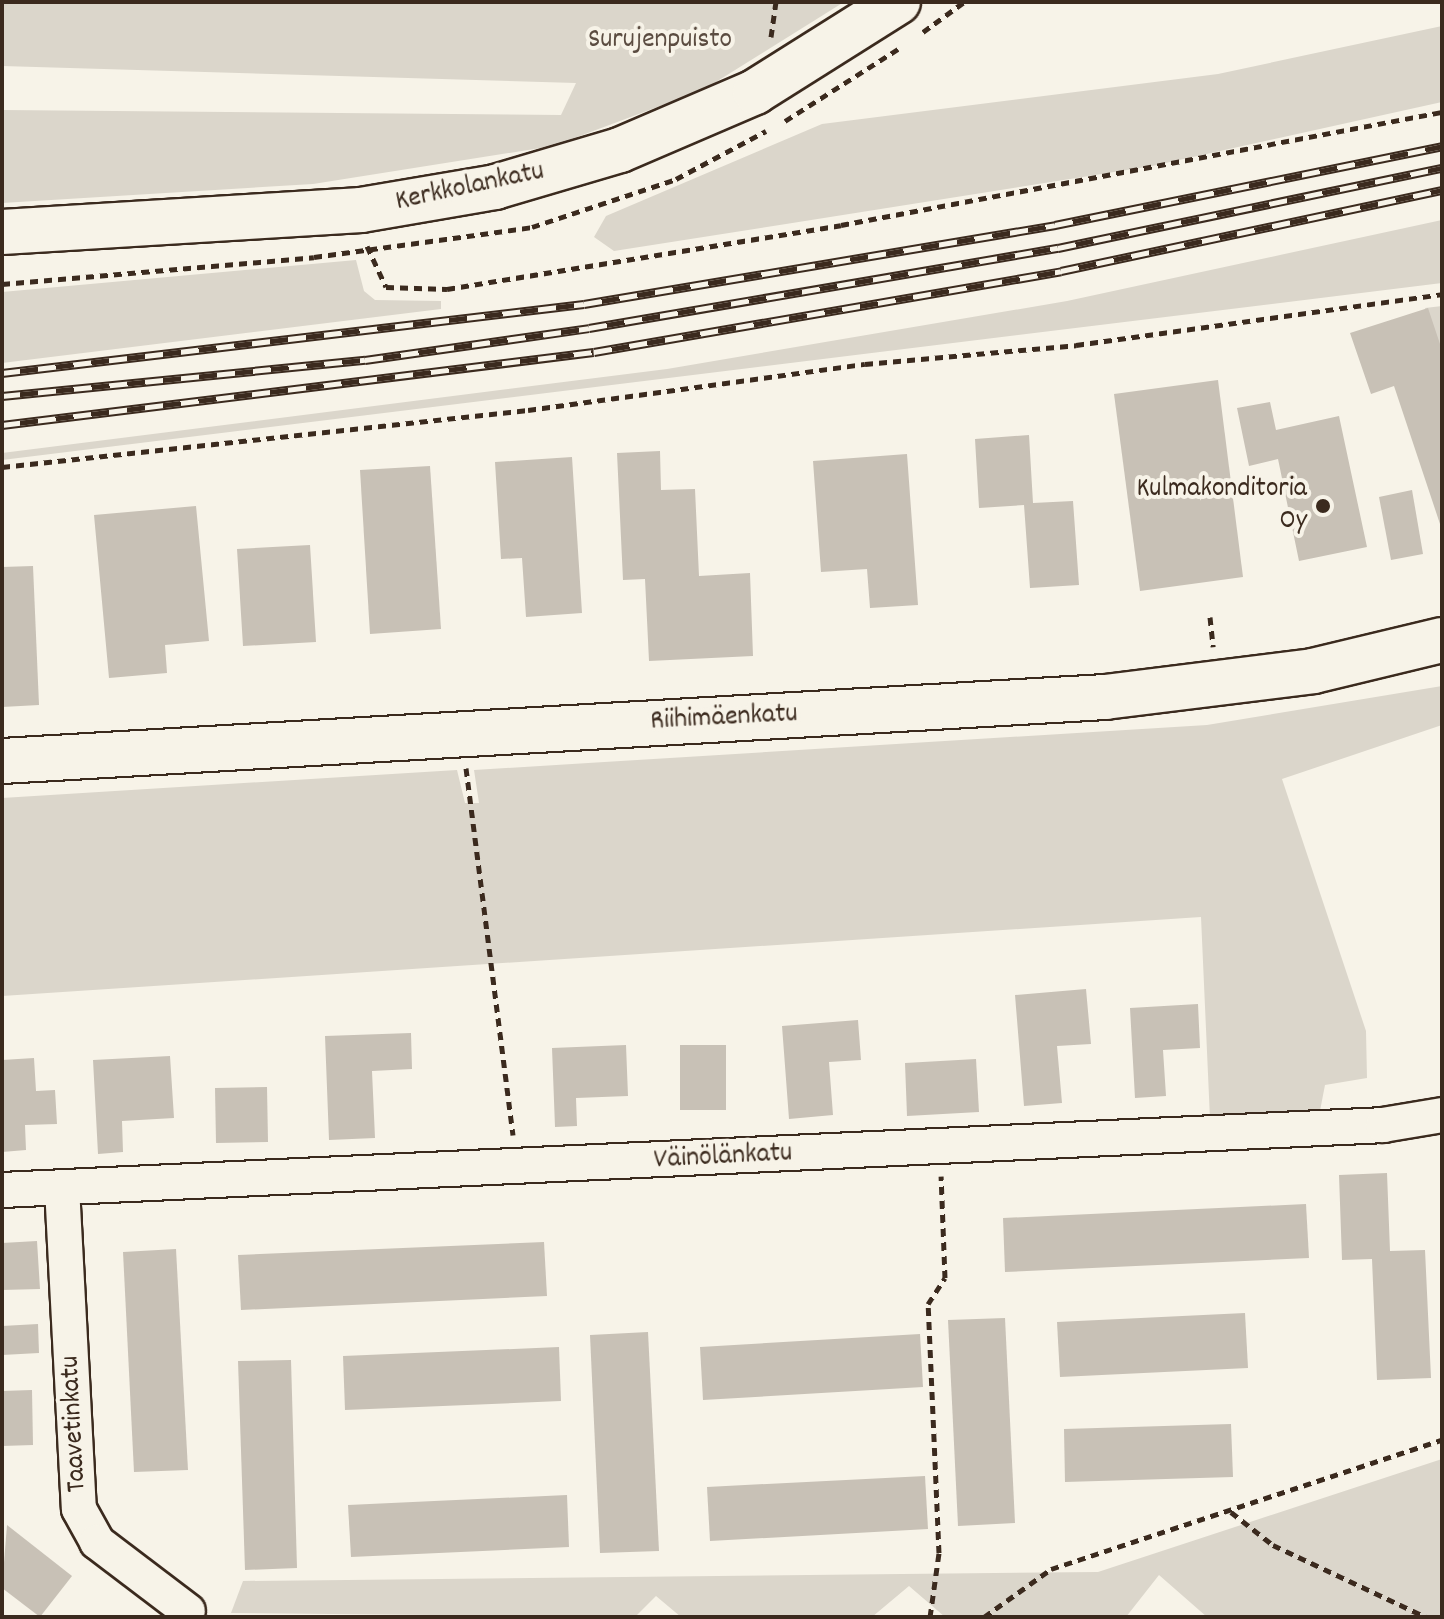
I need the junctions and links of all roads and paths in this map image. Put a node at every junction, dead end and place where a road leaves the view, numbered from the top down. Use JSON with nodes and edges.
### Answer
{"nodes":[{"id":1,"x":898,"y":2,"type":"edge"},
{"id":2,"x":1442,"y":112,"type":"edge"},
{"id":3,"x":361,"y":210,"type":"junction"},
{"id":4,"x":2,"y":232,"type":"edge"},
{"id":5,"x":1442,"y":294,"type":"edge"},
{"id":6,"x":2,"y":467,"type":"edge"},
{"id":7,"x":1442,"y":640,"type":"edge"},
{"id":8,"x":2,"y":761,"type":"edge"},
{"id":9,"x":465,"y":761,"type":"dead end"},
{"id":10,"x":1442,"y":1115,"type":"edge"},
{"id":11,"x":516,"y":1169,"type":"junction"},
{"id":12,"x":941,"y":1171,"type":"dead end"},
{"id":13,"x":62,"y":1187,"type":"junction"},
{"id":14,"x":2,"y":1190,"type":"edge"},
{"id":15,"x":1442,"y":1440,"type":"edge"},
{"id":16,"x":1231,"y":1512,"type":"junction"},
{"id":17,"x":188,"y":1611,"type":"dead end"},
{"id":18,"x":930,"y":1617,"type":"edge"},
{"id":19,"x":984,"y":1617,"type":"edge"},
{"id":20,"x":1426,"y":1617,"type":"edge"}],
"edges":[{"from":1,"to":3,"type":"street","name":"Kerkkolankatu"},
{"from":2,"to":3,"type":"path"},
{"from":3,"to":4,"type":"street","name":"Kerkkolankatu"},
{"from":5,"to":6,"type":"path"},
{"from":7,"to":8,"type":"street","name":"Riihimäenkatu"},
{"from":9,"to":11,"type":"path"},
{"from":10,"to":11,"type":"street","name":"Väinölänkatu"},
{"from":11,"to":13,"type":"street","name":"Väinölänkatu"},
{"from":12,"to":18,"type":"path"},
{"from":13,"to":14,"type":"street","name":"Väinölänkatu"},
{"from":13,"to":17,"type":"street","name":"Taavetinkatu"},
{"from":15,"to":16,"type":"path"},
{"from":16,"to":19,"type":"path"},
{"from":16,"to":20,"type":"path"}]}
